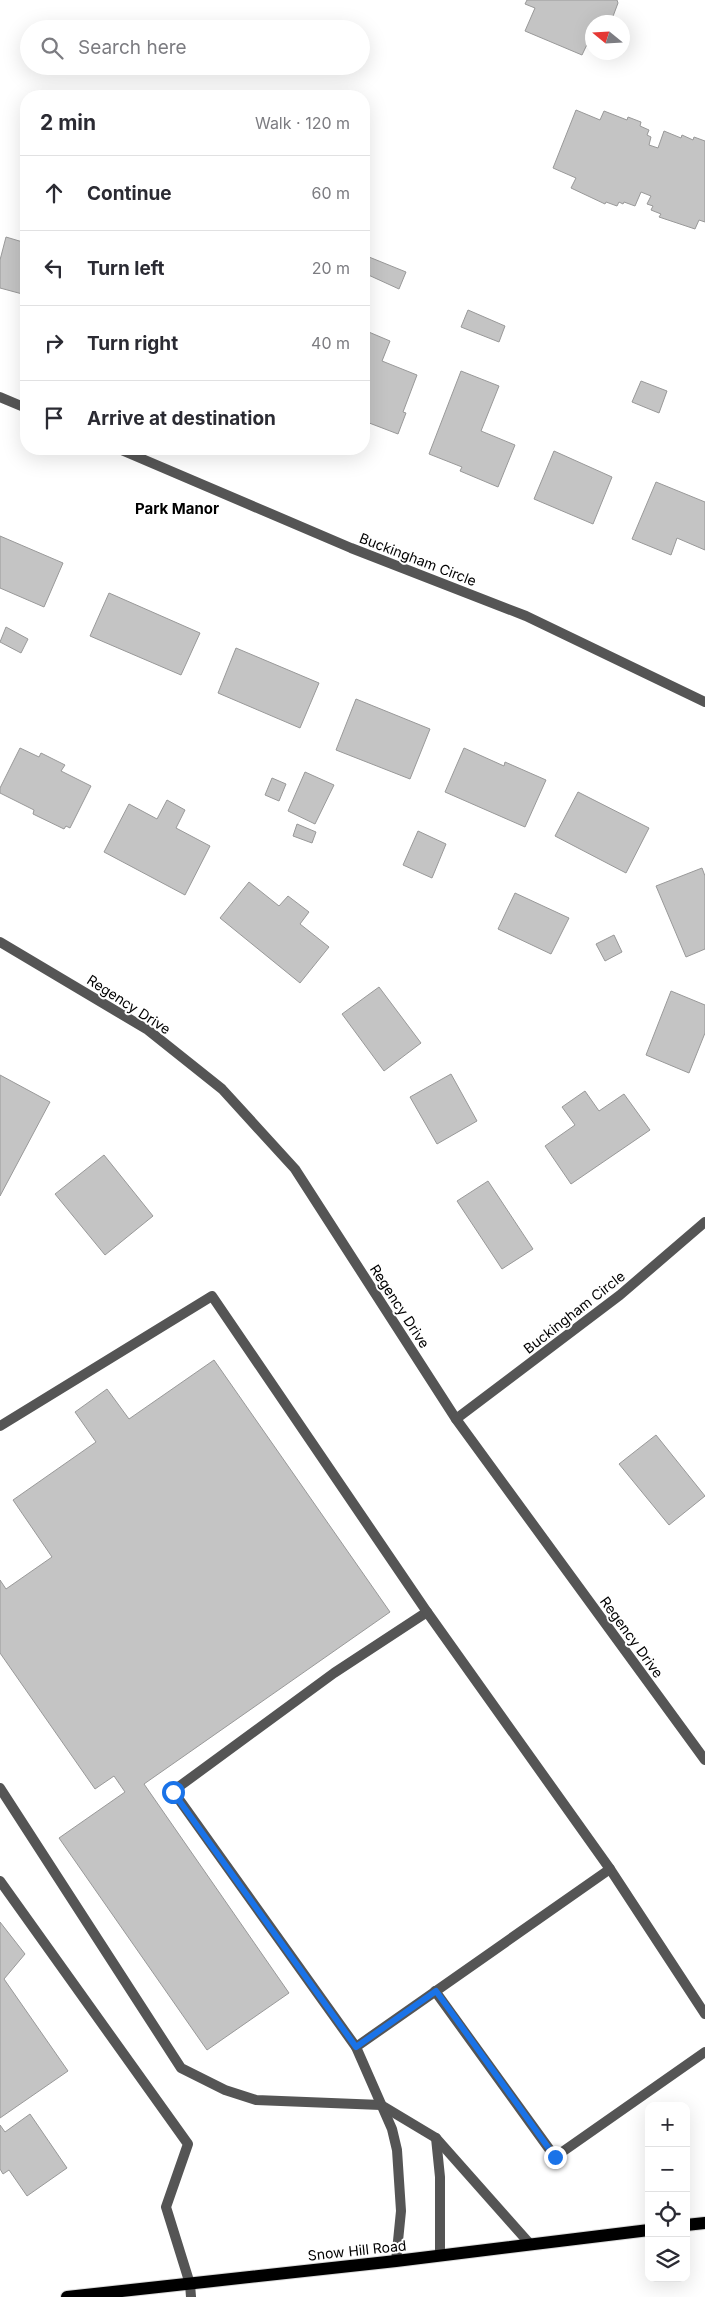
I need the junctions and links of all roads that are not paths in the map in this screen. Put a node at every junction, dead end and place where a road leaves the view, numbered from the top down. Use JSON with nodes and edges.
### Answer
{"nodes":[{"id":1,"x":0,"y":397,"type":"edge"},
{"id":2,"x":20,"y":405,"type":"edge"},
{"id":3,"x":133,"y":455,"type":"edge"},
{"id":4,"x":705,"y":702,"type":"edge"},
{"id":5,"x":0,"y":942,"type":"edge"},
{"id":6,"x":705,"y":1222,"type":"edge"},
{"id":7,"x":456,"y":1419,"type":"junction"},
{"id":8,"x":0,"y":1426,"type":"edge"},
{"id":9,"x":427,"y":1612,"type":"junction"},
{"id":10,"x":705,"y":1760,"type":"edge"},
{"id":11,"x":0,"y":1788,"type":"edge"},
{"id":12,"x":610,"y":1869,"type":"junction"},
{"id":13,"x":0,"y":1881,"type":"edge"},
{"id":14,"x":436,"y":1991,"type":"junction"},
{"id":15,"x":705,"y":2014,"type":"edge"},
{"id":16,"x":356,"y":2047,"type":"junction"},
{"id":17,"x":705,"y":2052,"type":"edge"},
{"id":18,"x":381,"y":2104,"type":"junction"},
{"id":19,"x":436,"y":2138,"type":"junction"},
{"id":20,"x":705,"y":2223,"type":"edge"},
{"id":21,"x":690,"y":2225,"type":"edge"},
{"id":22,"x":645,"y":2230,"type":"edge"},
{"id":23,"x":530,"y":2244,"type":"junction"},
{"id":24,"x":440,"y":2255,"type":"junction"},
{"id":25,"x":396,"y":2261,"type":"junction"},
{"id":26,"x":190,"y":2284,"type":"junction"},
{"id":27,"x":67,"y":2297,"type":"edge"},
{"id":28,"x":191,"y":2297,"type":"edge"}],
"edges":[{"from":1,"to":2,"type":"street"},
{"from":3,"to":4,"type":"street","name":"Buckingham Circle"},
{"from":5,"to":7,"type":"street","name":"Regency Drive"},
{"from":6,"to":7,"type":"street","name":"Buckingham Circle"},
{"from":7,"to":10,"type":"street","name":"Regency Drive"},
{"from":8,"to":9,"type":"street"},
{"from":9,"to":12,"type":"street"},
{"from":9,"to":16,"type":"street"},
{"from":11,"to":18,"type":"street"},
{"from":12,"to":14,"type":"street"},
{"from":12,"to":15,"type":"street"},
{"from":13,"to":26,"type":"street"},
{"from":14,"to":16,"type":"street"},
{"from":14,"to":17,"type":"street"},
{"from":16,"to":18,"type":"street"},
{"from":18,"to":19,"type":"street"},
{"from":18,"to":25,"type":"street"},
{"from":19,"to":23,"type":"street"},
{"from":19,"to":24,"type":"street"},
{"from":20,"to":21,"type":"main road"},
{"from":22,"to":23,"type":"main road","name":"Snow Hill Road"},
{"from":23,"to":24,"type":"main road","name":"Snow Hill Road"},
{"from":24,"to":25,"type":"main road","name":"Snow Hill Road"},
{"from":25,"to":26,"type":"main road","name":"Snow Hill Road"},
{"from":26,"to":27,"type":"main road","name":"Snow Hill Road"},
{"from":26,"to":28,"type":"street"}]}
